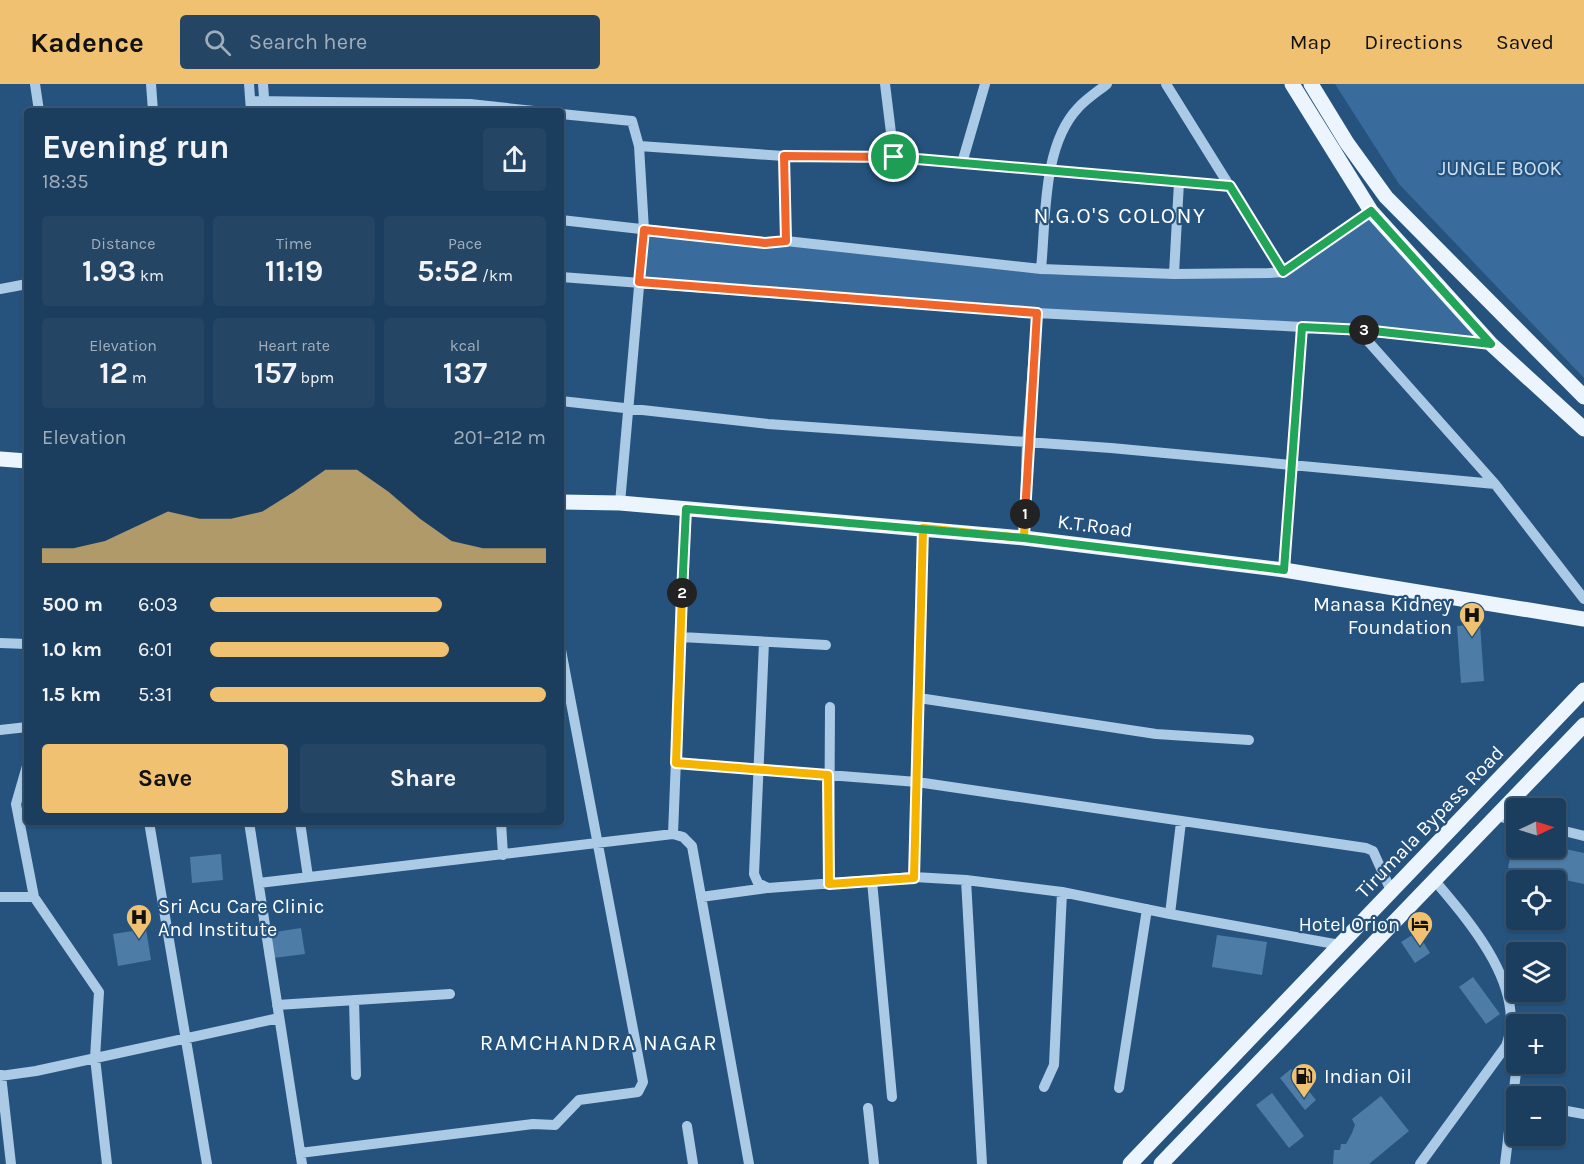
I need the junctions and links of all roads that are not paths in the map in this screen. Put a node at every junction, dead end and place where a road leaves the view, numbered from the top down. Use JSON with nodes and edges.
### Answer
{"nodes":[{"id":1,"x":35,"y":84,"type":"edge"},
{"id":2,"x":151,"y":84,"type":"edge"},
{"id":3,"x":249,"y":84,"type":"edge"},
{"id":4,"x":263,"y":84,"type":"edge"},
{"id":5,"x":885,"y":84,"type":"edge"},
{"id":6,"x":985,"y":84,"type":"edge"},
{"id":7,"x":1107,"y":84,"type":"edge"},
{"id":8,"x":1166,"y":84,"type":"edge"},
{"id":9,"x":1292,"y":84,"type":"edge"},
{"id":10,"x":1311,"y":84,"type":"edge"},
{"id":11,"x":251,"y":106,"type":"edge"},
{"id":12,"x":265,"y":106,"type":"edge"},
{"id":13,"x":39,"y":108,"type":"edge"},
{"id":14,"x":153,"y":108,"type":"edge"},
{"id":15,"x":469,"y":108,"type":"edge"},
{"id":16,"x":564,"y":114,"type":"edge"},
{"id":17,"x":639,"y":146,"type":"junction"},
{"id":18,"x":784,"y":156,"type":"junction"},
{"id":19,"x":894,"y":157,"type":"junction"},
{"id":20,"x":962,"y":163,"type":"junction"},
{"id":21,"x":1050,"y":171,"type":"junction"},
{"id":22,"x":1179,"y":182,"type":"junction"},
{"id":23,"x":1230,"y":186,"type":"junction"},
{"id":24,"x":1371,"y":211,"type":"junction"},
{"id":25,"x":564,"y":220,"type":"edge"},
{"id":26,"x":644,"y":230,"type":"junction"},
{"id":27,"x":786,"y":241,"type":"junction"},
{"id":28,"x":1041,"y":270,"type":"junction"},
{"id":29,"x":1283,"y":272,"type":"junction"},
{"id":30,"x":1174,"y":274,"type":"junction"},
{"id":31,"x":564,"y":277,"type":"edge"},
{"id":32,"x":639,"y":282,"type":"junction"},
{"id":33,"x":24,"y":285,"type":"edge"},
{"id":34,"x":0,"y":289,"type":"edge"},
{"id":35,"x":1037,"y":313,"type":"junction"},
{"id":36,"x":1302,"y":327,"type":"junction"},
{"id":37,"x":1358,"y":330,"type":"junction"},
{"id":38,"x":1491,"y":344,"type":"junction"},
{"id":39,"x":1584,"y":397,"type":"edge"},
{"id":40,"x":564,"y":401,"type":"edge"},
{"id":41,"x":628,"y":408,"type":"junction"},
{"id":42,"x":1584,"y":429,"type":"edge"},
{"id":43,"x":1027,"y":444,"type":"junction"},
{"id":44,"x":0,"y":459,"type":"edge"},
{"id":45,"x":24,"y":461,"type":"edge"},
{"id":46,"x":1290,"y":466,"type":"junction"},
{"id":47,"x":1495,"y":484,"type":"junction"},
{"id":48,"x":564,"y":502,"type":"edge"},
{"id":49,"x":620,"y":503,"type":"junction"},
{"id":50,"x":686,"y":509,"type":"junction"},
{"id":51,"x":923,"y":528,"type":"junction"},
{"id":52,"x":1024,"y":538,"type":"junction"},
{"id":53,"x":1284,"y":570,"type":"junction"},
{"id":54,"x":1584,"y":599,"type":"edge"},
{"id":55,"x":1584,"y":620,"type":"edge"},
{"id":56,"x":681,"y":637,"type":"junction"},
{"id":57,"x":764,"y":642,"type":"junction"},
{"id":58,"x":0,"y":643,"type":"edge"},
{"id":59,"x":24,"y":644,"type":"edge"},
{"id":60,"x":826,"y":645,"type":"dead end"},
{"id":61,"x":564,"y":665,"type":"edge"},
{"id":62,"x":1584,"y":690,"type":"edge"},
{"id":63,"x":919,"y":698,"type":"junction"},
{"id":64,"x":830,"y":707,"type":"dead end"},
{"id":65,"x":1584,"y":725,"type":"edge"},
{"id":66,"x":24,"y":727,"type":"edge"},
{"id":67,"x":0,"y":730,"type":"edge"},
{"id":68,"x":1249,"y":740,"type":"dead end"},
{"id":69,"x":676,"y":763,"type":"junction"},
{"id":70,"x":759,"y":770,"type":"junction"},
{"id":71,"x":828,"y":775,"type":"junction"},
{"id":72,"x":24,"y":776,"type":"edge"},
{"id":73,"x":917,"y":782,"type":"junction"},
{"id":74,"x":1497,"y":816,"type":"junction"},
{"id":75,"x":1506,"y":818,"type":"edge"},
{"id":76,"x":1181,"y":822,"type":"junction"},
{"id":77,"x":150,"y":825,"type":"edge"},
{"id":78,"x":249,"y":825,"type":"edge"},
{"id":79,"x":300,"y":825,"type":"edge"},
{"id":80,"x":501,"y":825,"type":"edge"},
{"id":81,"x":1566,"y":832,"type":"edge"},
{"id":82,"x":673,"y":834,"type":"junction"},
{"id":83,"x":1584,"y":836,"type":"edge"},
{"id":84,"x":1440,"y":843,"type":"junction"},
{"id":85,"x":600,"y":844,"type":"junction"},
{"id":86,"x":503,"y":855,"type":"junction"},
{"id":87,"x":1456,"y":859,"type":"junction"},
{"id":88,"x":308,"y":877,"type":"junction"},
{"id":89,"x":914,"y":878,"type":"junction"},
{"id":90,"x":966,"y":880,"type":"junction"},
{"id":91,"x":872,"y":881,"type":"junction"},
{"id":92,"x":1436,"y":881,"type":"junction"},
{"id":93,"x":259,"y":883,"type":"junction"},
{"id":94,"x":829,"y":884,"type":"junction"},
{"id":95,"x":768,"y":888,"type":"junction"},
{"id":96,"x":1062,"y":892,"type":"junction"},
{"id":97,"x":1392,"y":893,"type":"junction"},
{"id":98,"x":0,"y":897,"type":"edge"},
{"id":99,"x":34,"y":897,"type":"junction"},
{"id":100,"x":701,"y":897,"type":"junction"},
{"id":101,"x":1147,"y":909,"type":"junction"},
{"id":102,"x":1170,"y":914,"type":"junction"},
{"id":103,"x":1340,"y":945,"type":"junction"},
{"id":104,"x":450,"y":994,"type":"dead end"},
{"id":105,"x":354,"y":1000,"type":"junction"},
{"id":106,"x":277,"y":1005,"type":"junction"},
{"id":107,"x":1511,"y":1014,"type":"edge"},
{"id":108,"x":279,"y":1018,"type":"junction"},
{"id":109,"x":187,"y":1038,"type":"junction"},
{"id":110,"x":1506,"y":1046,"type":"edge"},
{"id":111,"x":95,"y":1058,"type":"junction"},
{"id":112,"x":1,"y":1075,"type":"edge"},
{"id":113,"x":356,"y":1075,"type":"dead end"},
{"id":114,"x":1044,"y":1088,"type":"dead end"},
{"id":115,"x":1119,"y":1088,"type":"dead end"},
{"id":116,"x":892,"y":1097,"type":"dead end"},
{"id":117,"x":868,"y":1108,"type":"dead end"},
{"id":118,"x":1566,"y":1111,"type":"edge"},
{"id":119,"x":1584,"y":1114,"type":"edge"},
{"id":120,"x":687,"y":1125,"type":"dead end"},
{"id":121,"x":1508,"y":1146,"type":"edge"},
{"id":122,"x":301,"y":1159,"type":"edge"},
{"id":123,"x":11,"y":1164,"type":"edge"},
{"id":124,"x":107,"y":1164,"type":"edge"},
{"id":125,"x":207,"y":1164,"type":"edge"},
{"id":126,"x":693,"y":1164,"type":"edge"},
{"id":127,"x":749,"y":1164,"type":"edge"},
{"id":128,"x":874,"y":1164,"type":"edge"},
{"id":129,"x":981,"y":1164,"type":"edge"},
{"id":130,"x":1130,"y":1164,"type":"edge"},
{"id":131,"x":1161,"y":1164,"type":"edge"},
{"id":132,"x":1420,"y":1164,"type":"edge"},
{"id":133,"x":1505,"y":1164,"type":"edge"}],
"edges":[{"from":1,"to":13,"type":"street"},
{"from":2,"to":14,"type":"street"},
{"from":3,"to":11,"type":"street"},
{"from":4,"to":12,"type":"street"},
{"from":5,"to":19,"type":"street"},
{"from":6,"to":20,"type":"street"},
{"from":7,"to":21,"type":"street"},
{"from":8,"to":23,"type":"street"},
{"from":9,"to":24,"type":"main road"},
{"from":10,"to":39,"type":"main road"},
{"from":11,"to":12,"type":"street"},
{"from":12,"to":15,"type":"street"},
{"from":16,"to":17,"type":"street"},
{"from":17,"to":18,"type":"street"},
{"from":17,"to":26,"type":"street"},
{"from":18,"to":19,"type":"street"},
{"from":18,"to":27,"type":"street"},
{"from":19,"to":20,"type":"street"},
{"from":20,"to":21,"type":"street"},
{"from":21,"to":22,"type":"street"},
{"from":21,"to":28,"type":"street"},
{"from":22,"to":23,"type":"street"},
{"from":22,"to":30,"type":"street"},
{"from":23,"to":29,"type":"street"},
{"from":24,"to":29,"type":"street"},
{"from":24,"to":38,"type":"main road"},
{"from":25,"to":26,"type":"street"},
{"from":26,"to":27,"type":"street"},
{"from":26,"to":32,"type":"street"},
{"from":27,"to":28,"type":"street"},
{"from":28,"to":30,"type":"street"},
{"from":29,"to":30,"type":"street"},
{"from":31,"to":32,"type":"street"},
{"from":32,"to":35,"type":"street"},
{"from":32,"to":41,"type":"street"},
{"from":33,"to":34,"type":"street"},
{"from":35,"to":36,"type":"street"},
{"from":35,"to":43,"type":"street"},
{"from":36,"to":37,"type":"street"},
{"from":36,"to":46,"type":"street"},
{"from":37,"to":38,"type":"street"},
{"from":37,"to":47,"type":"street"},
{"from":38,"to":42,"type":"main road"},
{"from":40,"to":41,"type":"street"},
{"from":41,"to":43,"type":"street"},
{"from":41,"to":49,"type":"street"},
{"from":43,"to":46,"type":"street"},
{"from":43,"to":52,"type":"street"},
{"from":44,"to":45,"type":"main road"},
{"from":46,"to":47,"type":"street"},
{"from":46,"to":53,"type":"street"},
{"from":47,"to":54,"type":"street"},
{"from":48,"to":49,"type":"main road","name":"K.T.Road"},
{"from":49,"to":50,"type":"main road","name":"K.T.Road"},
{"from":50,"to":51,"type":"main road","name":"K.T.Road"},
{"from":50,"to":56,"type":"street"},
{"from":51,"to":52,"type":"main road","name":"K.T.Road"},
{"from":51,"to":63,"type":"street"},
{"from":52,"to":53,"type":"main road","name":"K.T.Road"},
{"from":53,"to":55,"type":"main road","name":"K.T.Road"},
{"from":56,"to":57,"type":"street"},
{"from":56,"to":69,"type":"street"},
{"from":57,"to":60,"type":"street"},
{"from":57,"to":70,"type":"street"},
{"from":58,"to":59,"type":"street"},
{"from":61,"to":85,"type":"street"},
{"from":62,"to":84,"type":"main road","name":"Tirumala Bypass Road"},
{"from":63,"to":68,"type":"street"},
{"from":63,"to":73,"type":"street"},
{"from":64,"to":71,"type":"street"},
{"from":65,"to":74,"type":"main road"},
{"from":66,"to":67,"type":"street"},
{"from":69,"to":70,"type":"street"},
{"from":69,"to":82,"type":"street"},
{"from":70,"to":71,"type":"street"},
{"from":70,"to":95,"type":"street"},
{"from":71,"to":73,"type":"street"},
{"from":71,"to":94,"type":"street"},
{"from":72,"to":99,"type":"street"},
{"from":73,"to":76,"type":"street"},
{"from":73,"to":89,"type":"street"},
{"from":74,"to":75,"type":"street"},
{"from":74,"to":87,"type":"main road"},
{"from":76,"to":97,"type":"street"},
{"from":76,"to":102,"type":"street"},
{"from":77,"to":109,"type":"street"},
{"from":78,"to":93,"type":"street"},
{"from":79,"to":88,"type":"street"},
{"from":80,"to":86,"type":"street"},
{"from":81,"to":83,"type":"street"},
{"from":82,"to":85,"type":"street"},
{"from":82,"to":100,"type":"street"},
{"from":84,"to":87,"type":"main road"},
{"from":84,"to":97,"type":"main road","name":"Tirumala Bypass Road"},
{"from":85,"to":86,"type":"street"},
{"from":85,"to":122,"type":"street"},
{"from":86,"to":88,"type":"street"},
{"from":87,"to":92,"type":"main road"},
{"from":88,"to":93,"type":"street"},
{"from":89,"to":90,"type":"street"},
{"from":89,"to":91,"type":"street"},
{"from":90,"to":96,"type":"street"},
{"from":90,"to":129,"type":"street"},
{"from":91,"to":94,"type":"street"},
{"from":91,"to":116,"type":"street"},
{"from":92,"to":107,"type":"street"},
{"from":92,"to":131,"type":"main road"},
{"from":93,"to":106,"type":"street"},
{"from":94,"to":95,"type":"street"},
{"from":95,"to":100,"type":"street"},
{"from":96,"to":101,"type":"street"},
{"from":96,"to":114,"type":"street"},
{"from":97,"to":103,"type":"main road","name":"Tirumala Bypass Road"},
{"from":98,"to":99,"type":"street"},
{"from":99,"to":111,"type":"street"},
{"from":100,"to":127,"type":"street"},
{"from":101,"to":102,"type":"street"},
{"from":101,"to":115,"type":"street"},
{"from":102,"to":103,"type":"street"},
{"from":103,"to":130,"type":"main road","name":"Tirumala Bypass Road"},
{"from":104,"to":105,"type":"street"},
{"from":105,"to":106,"type":"street"},
{"from":105,"to":113,"type":"street"},
{"from":106,"to":108,"type":"street"},
{"from":108,"to":109,"type":"street"},
{"from":108,"to":122,"type":"street"},
{"from":109,"to":111,"type":"street"},
{"from":109,"to":125,"type":"street"},
{"from":110,"to":132,"type":"street"},
{"from":111,"to":112,"type":"street"},
{"from":111,"to":124,"type":"street"},
{"from":112,"to":123,"type":"street"},
{"from":117,"to":128,"type":"street"},
{"from":118,"to":119,"type":"street"},
{"from":120,"to":126,"type":"street"},
{"from":121,"to":133,"type":"street"}]}
